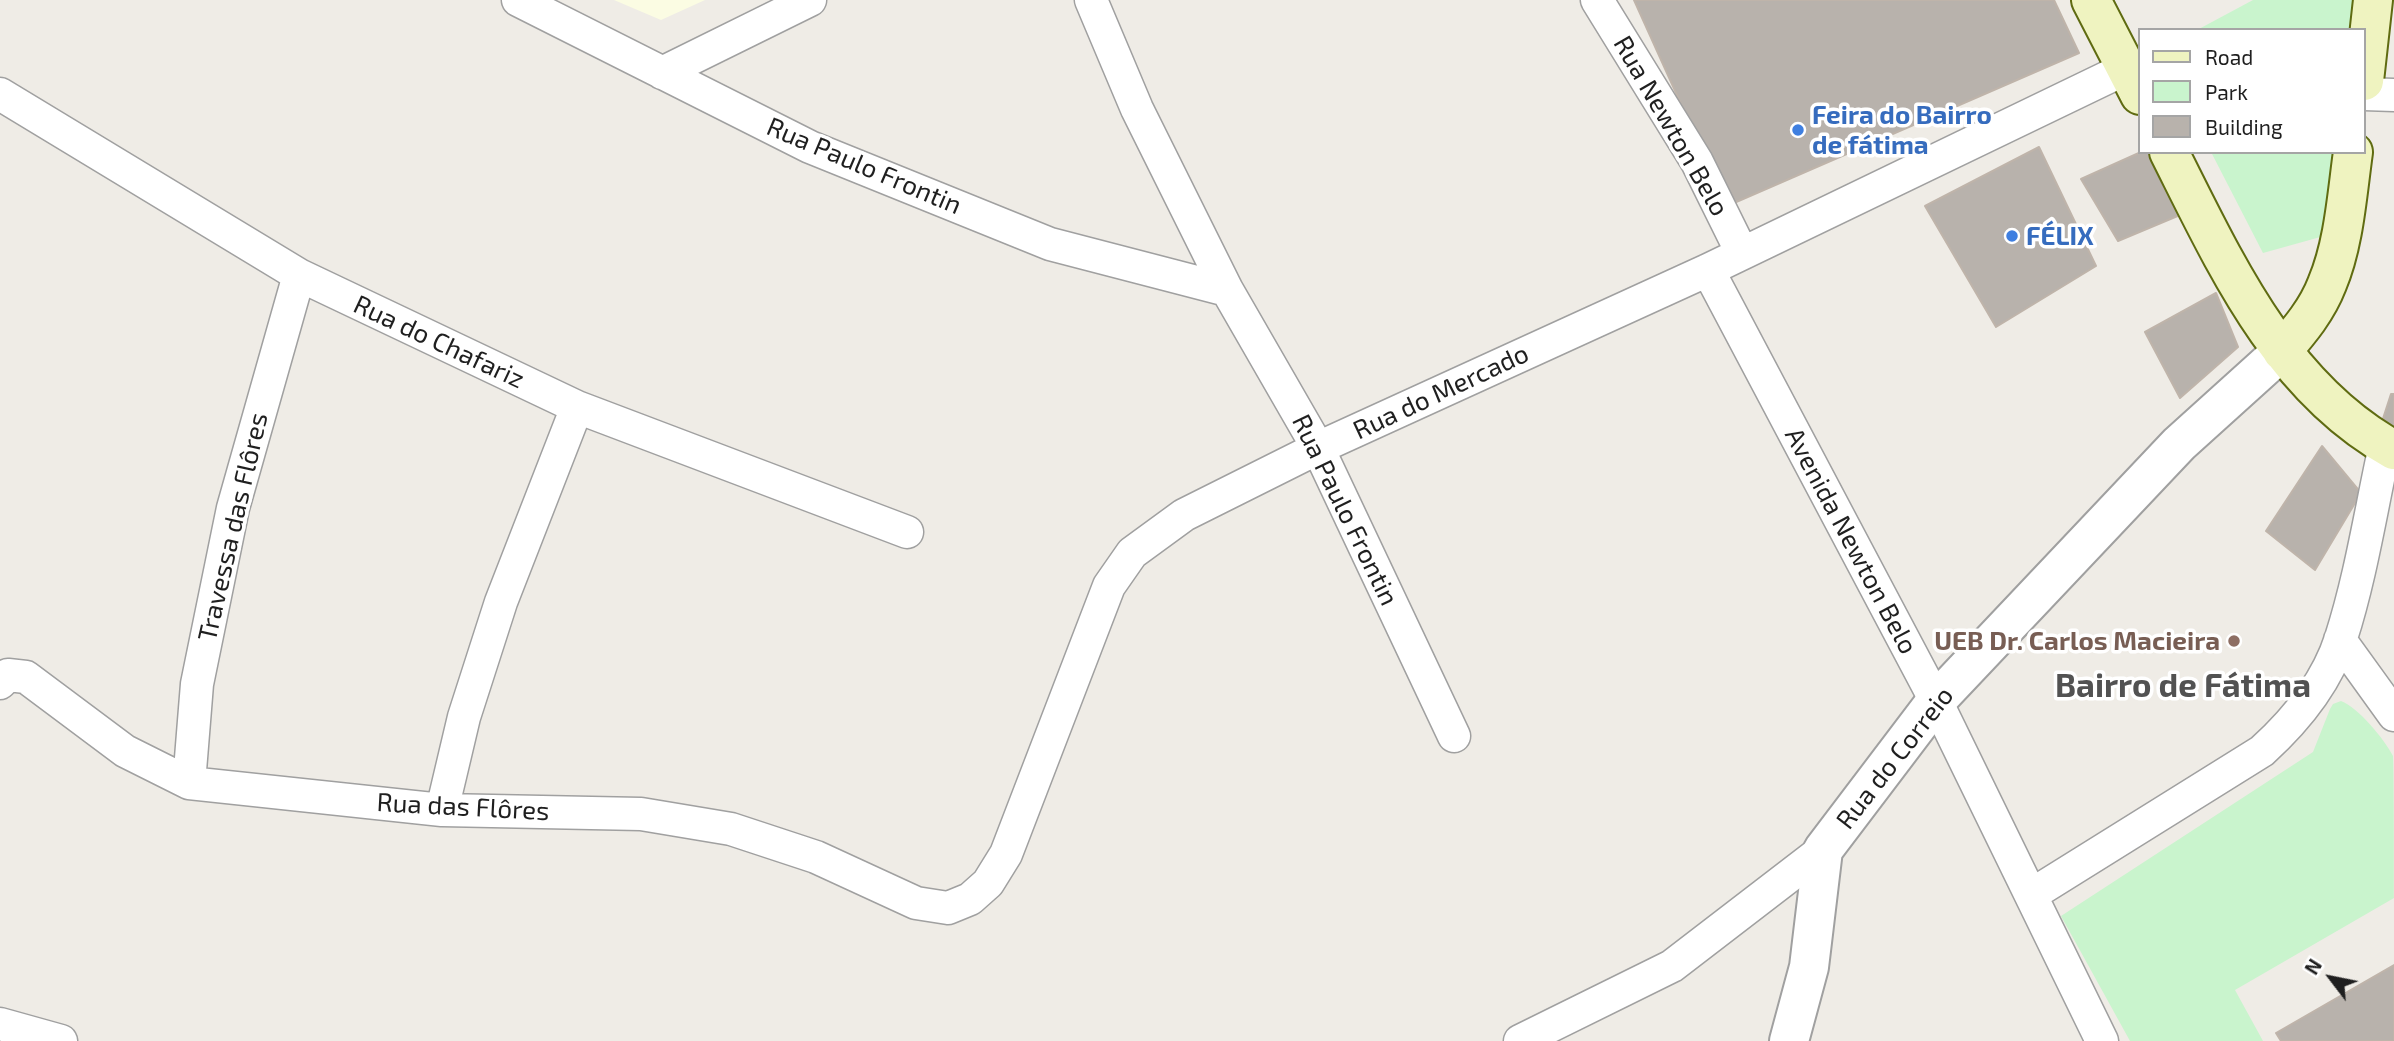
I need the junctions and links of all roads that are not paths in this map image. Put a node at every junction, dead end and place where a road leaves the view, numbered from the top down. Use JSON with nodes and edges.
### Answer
{"nodes":[{"id":1,"x":517,"y":0,"type":"edge"},
{"id":2,"x":810,"y":0,"type":"edge"},
{"id":3,"x":1091,"y":0,"type":"edge"},
{"id":4,"x":1597,"y":0,"type":"edge"},
{"id":5,"x":2091,"y":0,"type":"edge"},
{"id":6,"x":2373,"y":0,"type":"edge"},
{"id":7,"x":2366,"y":63,"type":"edge"},
{"id":8,"x":662,"y":73,"type":"junction"},
{"id":9,"x":2134,"y":81,"type":"edge"},
{"id":10,"x":0,"y":94,"type":"edge"},
{"id":11,"x":2366,"y":94,"type":"edge"},
{"id":12,"x":2394,"y":95,"type":"edge"},
{"id":13,"x":2170,"y":154,"type":"edge"},
{"id":14,"x":2353,"y":154,"type":"edge"},
{"id":15,"x":1742,"y":253,"type":"junction"},
{"id":16,"x":1708,"y":270,"type":"junction"},
{"id":17,"x":299,"y":275,"type":"junction"},
{"id":18,"x":1227,"y":290,"type":"junction"},
{"id":19,"x":2282,"y":351,"type":"junction"},
{"id":20,"x":577,"y":407,"type":"junction"},
{"id":21,"x":1318,"y":447,"type":"junction"},
{"id":22,"x":2390,"y":448,"type":"edge"},
{"id":23,"x":906,"y":532,"type":"dead end"},
{"id":24,"x":2340,"y":640,"type":"junction"},
{"id":25,"x":0,"y":683,"type":"edge"},
{"id":26,"x":1936,"y":701,"type":"junction"},
{"id":27,"x":2394,"y":715,"type":"edge"},
{"id":28,"x":1454,"y":736,"type":"dead end"},
{"id":29,"x":189,"y":783,"type":"junction"},
{"id":30,"x":442,"y":810,"type":"junction"},
{"id":31,"x":1824,"y":850,"type":"junction"},
{"id":32,"x":2031,"y":895,"type":"junction"},
{"id":33,"x":948,"y":908,"type":"joint"},
{"id":34,"x":0,"y":1024,"type":"edge"},
{"id":35,"x":61,"y":1041,"type":"edge"},
{"id":36,"x":1520,"y":1041,"type":"edge"},
{"id":37,"x":1789,"y":1041,"type":"edge"},
{"id":38,"x":2102,"y":1041,"type":"edge"}],
"edges":[{"from":1,"to":8,"type":"street","name":"Rua Paulo Frontin"},
{"from":2,"to":8,"type":"street"},
{"from":3,"to":18,"type":"street","name":"Rua Paulo Frontin"},
{"from":4,"to":15,"type":"street","name":"Rua Newton Belo"},
{"from":5,"to":9,"type":"main road"},
{"from":6,"to":7,"type":"main road"},
{"from":8,"to":18,"type":"street","name":"Rua Paulo Frontin"},
{"from":9,"to":15,"type":"street","name":"Rua do Mercado"},
{"from":10,"to":17,"type":"street","name":"Rua do Chafariz"},
{"from":11,"to":12,"type":"street"},
{"from":13,"to":19,"type":"main road"},
{"from":14,"to":19,"type":"main road"},
{"from":15,"to":16,"type":"street","name":"Rua do Mercado"},
{"from":16,"to":21,"type":"street","name":"Rua do Mercado"},
{"from":16,"to":26,"type":"street","name":"Avenida Newton Belo"},
{"from":17,"to":20,"type":"street","name":"Rua do Chafariz"},
{"from":17,"to":29,"type":"street","name":"Travessa das Flôres"},
{"from":18,"to":21,"type":"street","name":"Rua Paulo Frontin"},
{"from":19,"to":22,"type":"main road"},
{"from":19,"to":26,"type":"street","name":"Rua do Correio"},
{"from":20,"to":23,"type":"street","name":"Rua do Chafariz"},
{"from":20,"to":30,"type":"street"},
{"from":21,"to":28,"type":"street","name":"Rua Paulo Frontin"},
{"from":21,"to":33,"type":"street","name":"Rua do Mercado"},
{"from":22,"to":24,"type":"street"},
{"from":24,"to":27,"type":"street"},
{"from":24,"to":32,"type":"street"},
{"from":25,"to":29,"type":"street","name":"Rua das Flôres"},
{"from":26,"to":31,"type":"street","name":"Rua do Correio"},
{"from":26,"to":32,"type":"street","name":"Avenida Newton Belo"},
{"from":29,"to":30,"type":"street","name":"Rua das Flôres"},
{"from":30,"to":33,"type":"street","name":"Rua das Flôres"},
{"from":31,"to":36,"type":"street"},
{"from":31,"to":37,"type":"street","name":"Rua do Correio"},
{"from":32,"to":38,"type":"street","name":"Avenida Newton Belo"},
{"from":34,"to":35,"type":"street"}]}
